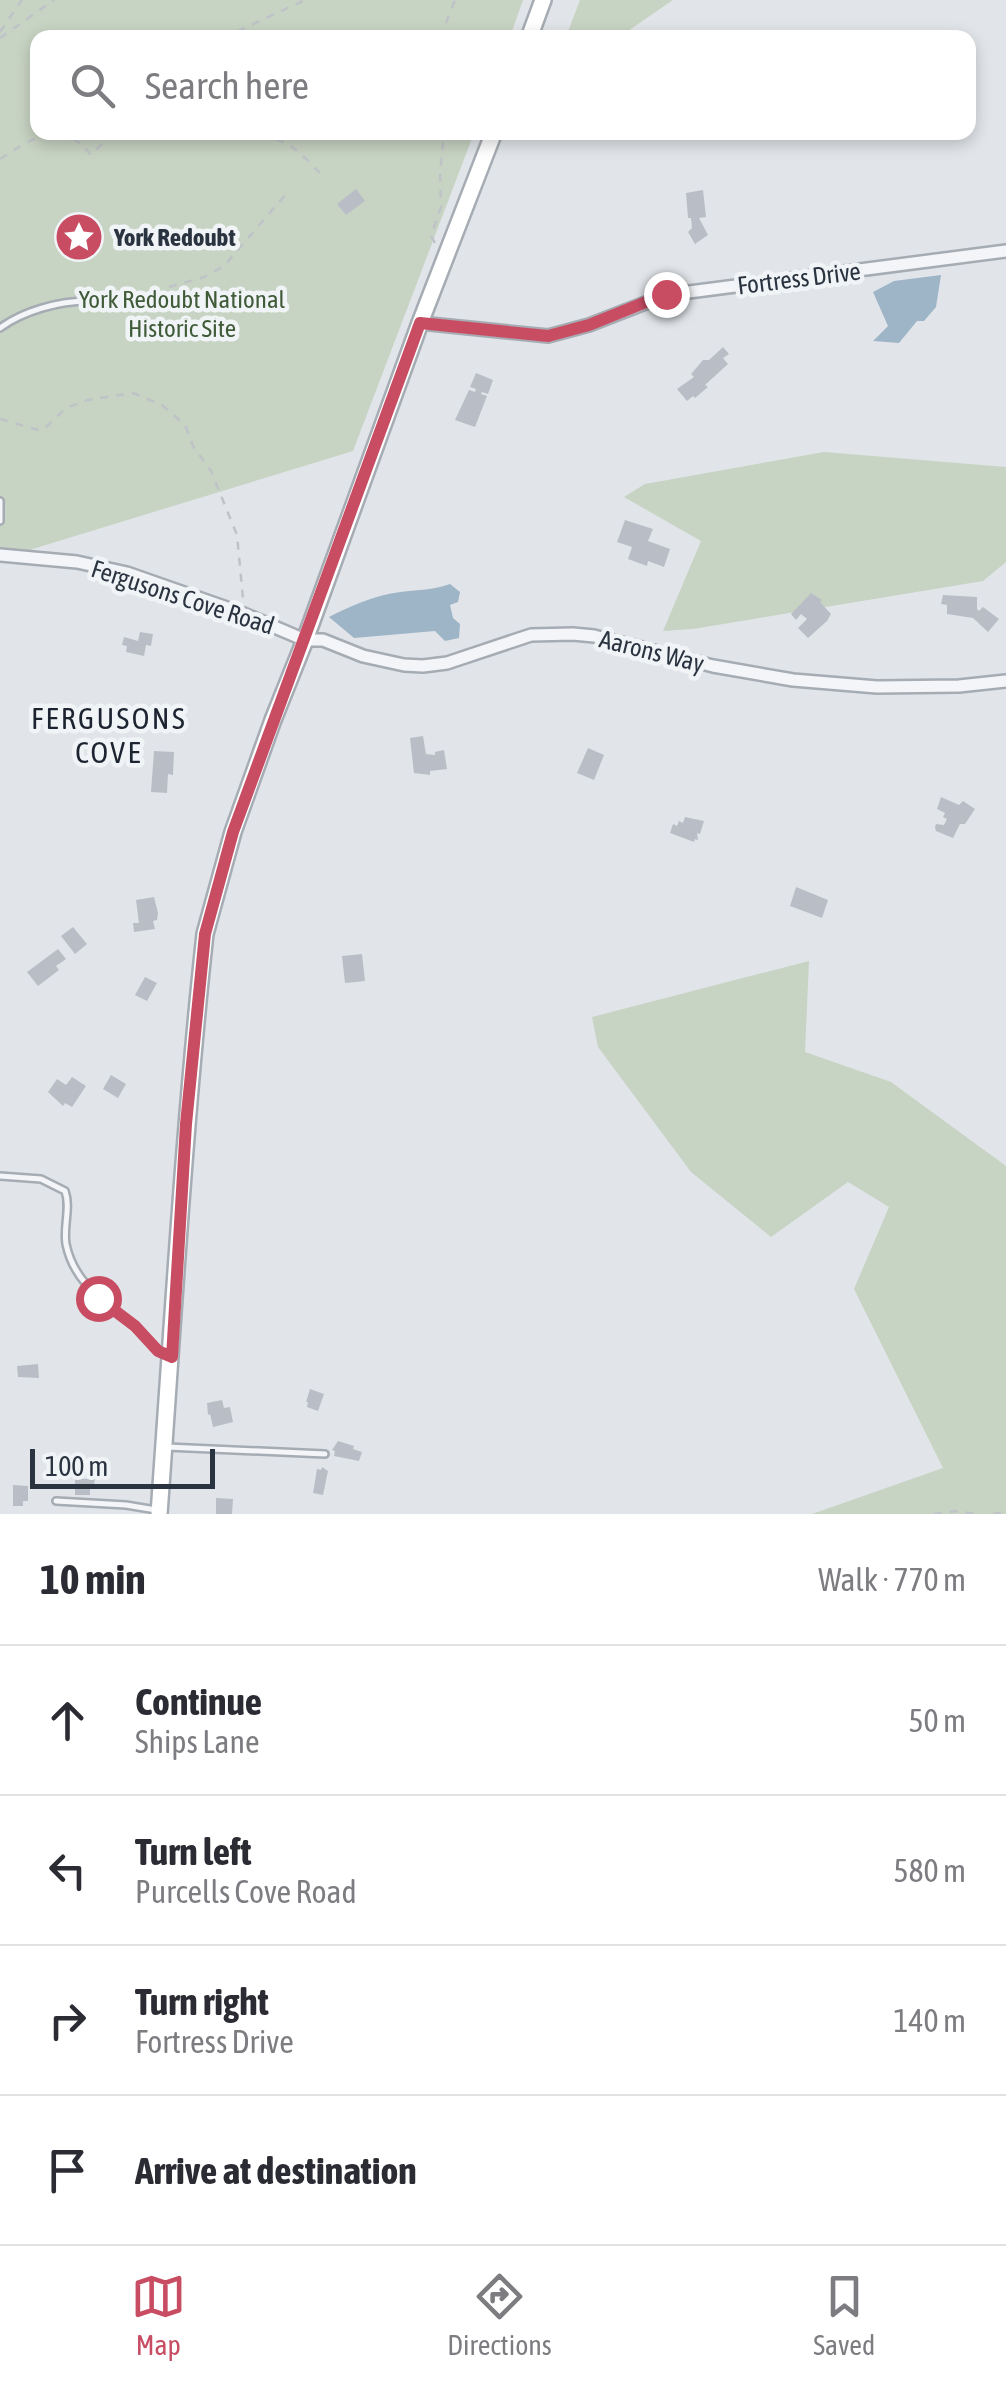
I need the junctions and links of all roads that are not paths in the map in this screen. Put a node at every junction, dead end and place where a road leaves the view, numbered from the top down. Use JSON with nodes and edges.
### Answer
{"nodes":[{"id":1,"x":543,"y":0,"type":"edge"},
{"id":2,"x":532,"y":30,"type":"edge"},
{"id":3,"x":491,"y":140,"type":"edge"},
{"id":4,"x":1006,"y":251,"type":"edge"},
{"id":5,"x":88,"y":301,"type":"dead end"},
{"id":6,"x":420,"y":323,"type":"junction"},
{"id":7,"x":0,"y":328,"type":"edge"},
{"id":8,"x":0,"y":502,"type":"edge"},
{"id":9,"x":0,"y":521,"type":"edge"},
{"id":10,"x":0,"y":555,"type":"edge"},
{"id":11,"x":306,"y":640,"type":"junction"},
{"id":12,"x":1006,"y":682,"type":"edge"},
{"id":13,"x":0,"y":1176,"type":"edge"},
{"id":14,"x":172,"y":1357,"type":"junction"},
{"id":15,"x":164,"y":1447,"type":"junction"},
{"id":16,"x":324,"y":1454,"type":"dead end"},
{"id":17,"x":56,"y":1501,"type":"dead end"},
{"id":18,"x":159,"y":1512,"type":"edge"}],
"edges":[{"from":1,"to":2,"type":"main road"},
{"from":3,"to":6,"type":"main road"},
{"from":4,"to":6,"type":"street","name":"Fortress Drive"},
{"from":5,"to":7,"type":"lane"},
{"from":6,"to":11,"type":"main road"},
{"from":8,"to":9,"type":"lane"},
{"from":10,"to":11,"type":"street","name":"Fergusons Cove Road"},
{"from":11,"to":12,"type":"street","name":"Aarons Way"},
{"from":11,"to":14,"type":"main road"},
{"from":13,"to":14,"type":"lane"},
{"from":14,"to":15,"type":"main road"},
{"from":15,"to":16,"type":"lane"},
{"from":15,"to":18,"type":"main road"},
{"from":17,"to":18,"type":"lane"}]}
